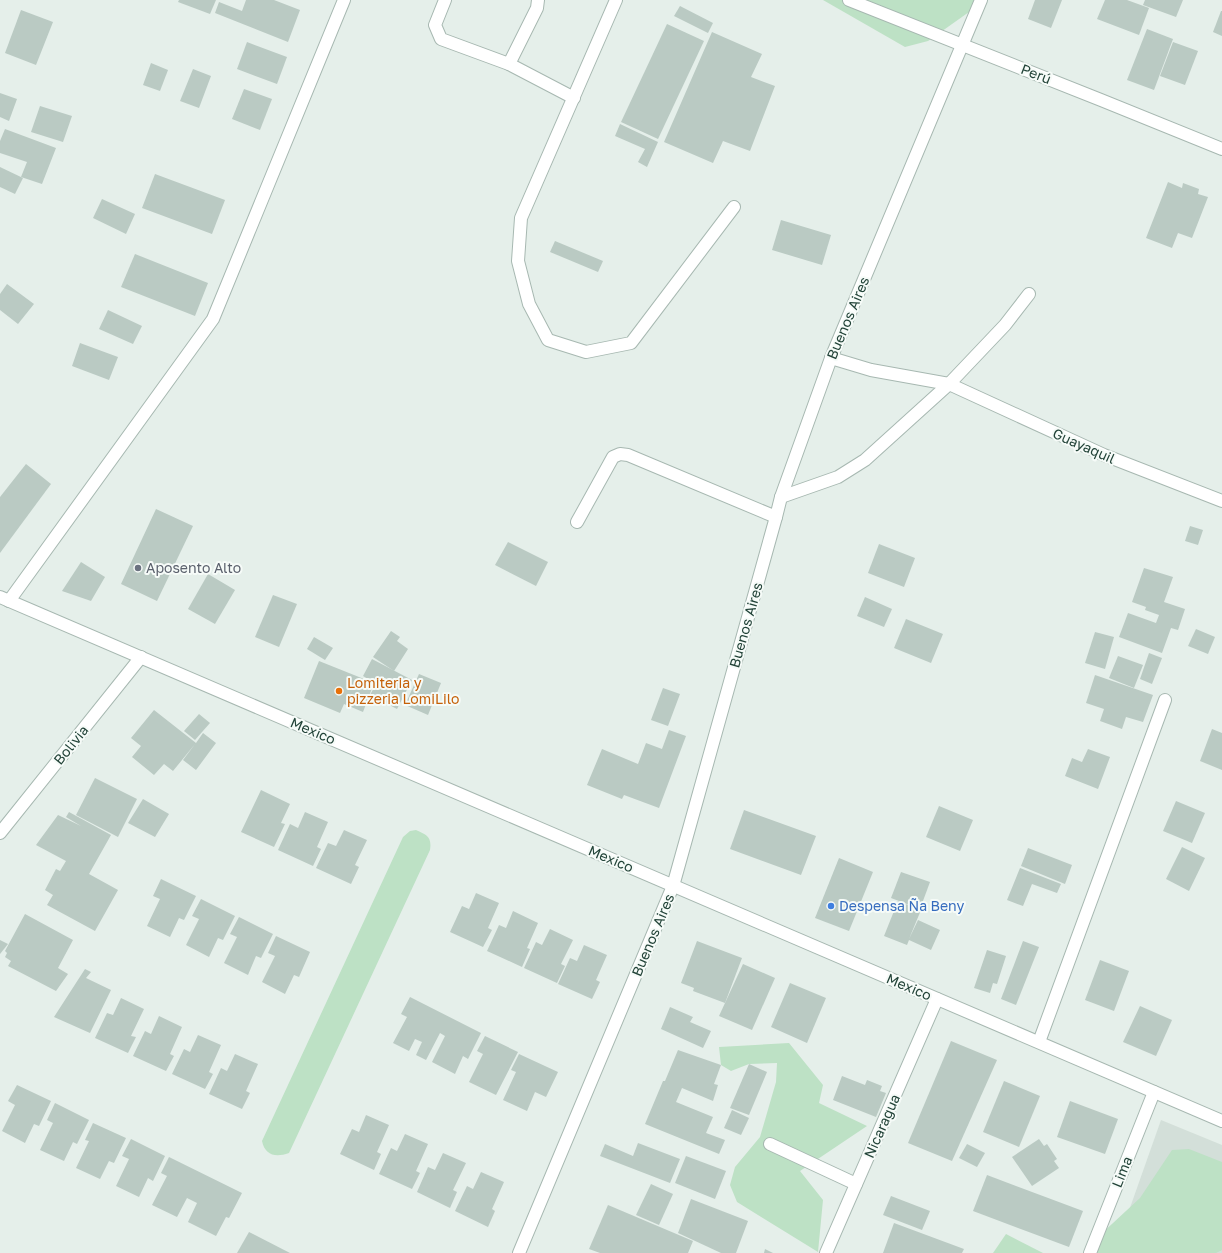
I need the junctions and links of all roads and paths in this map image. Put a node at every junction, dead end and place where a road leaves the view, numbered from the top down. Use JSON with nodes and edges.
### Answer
{"nodes":[{"id":1,"x":344,"y":0,"type":"edge"},
{"id":2,"x":445,"y":0,"type":"edge"},
{"id":3,"x":538,"y":0,"type":"edge"},
{"id":4,"x":616,"y":0,"type":"edge"},
{"id":5,"x":849,"y":0,"type":"edge"},
{"id":6,"x":981,"y":0,"type":"edge"},
{"id":7,"x":962,"y":45,"type":"junction"},
{"id":8,"x":509,"y":64,"type":"junction"},
{"id":9,"x":574,"y":98,"type":"junction"},
{"id":10,"x":1222,"y":149,"type":"edge"},
{"id":11,"x":734,"y":207,"type":"dead end"},
{"id":12,"x":1029,"y":294,"type":"dead end"},
{"id":13,"x":831,"y":358,"type":"junction"},
{"id":14,"x":949,"y":384,"type":"junction"},
{"id":15,"x":781,"y":497,"type":"junction"},
{"id":16,"x":1222,"y":501,"type":"edge"},
{"id":17,"x":776,"y":517,"type":"junction"},
{"id":18,"x":577,"y":522,"type":"dead end"},
{"id":19,"x":5,"y":599,"type":"edge"},
{"id":20,"x":142,"y":657,"type":"junction"},
{"id":21,"x":1165,"y":700,"type":"dead end"},
{"id":22,"x":0,"y":833,"type":"edge"},
{"id":23,"x":673,"y":886,"type":"junction"},
{"id":24,"x":937,"y":999,"type":"junction"},
{"id":25,"x":1039,"y":1042,"type":"junction"},
{"id":26,"x":1154,"y":1092,"type":"junction"},
{"id":27,"x":1222,"y":1121,"type":"edge"},
{"id":28,"x":770,"y":1144,"type":"dead end"},
{"id":29,"x":856,"y":1184,"type":"junction"},
{"id":30,"x":519,"y":1253,"type":"edge"},
{"id":31,"x":826,"y":1253,"type":"edge"},
{"id":32,"x":1090,"y":1253,"type":"edge"}],
"edges":[{"from":1,"to":19,"type":"street"},
{"from":2,"to":8,"type":"street"},
{"from":3,"to":8,"type":"street"},
{"from":4,"to":9,"type":"street"},
{"from":5,"to":7,"type":"street","name":"Perú"},
{"from":6,"to":7,"type":"street","name":"Buenos Aires"},
{"from":7,"to":10,"type":"street","name":"Perú"},
{"from":7,"to":13,"type":"street","name":"Buenos Aires"},
{"from":8,"to":9,"type":"street"},
{"from":9,"to":11,"type":"street"},
{"from":12,"to":14,"type":"street"},
{"from":13,"to":14,"type":"street","name":"Guayaquil"},
{"from":13,"to":15,"type":"street","name":"Buenos Aires"},
{"from":14,"to":15,"type":"street"},
{"from":14,"to":16,"type":"street","name":"Guayaquil"},
{"from":15,"to":17,"type":"street","name":"Buenos Aires"},
{"from":17,"to":18,"type":"street"},
{"from":17,"to":23,"type":"street","name":"Buenos Aires"},
{"from":19,"to":20,"type":"street","name":"Mexico"},
{"from":20,"to":22,"type":"street","name":"Bolivia"},
{"from":20,"to":23,"type":"street","name":"Mexico"},
{"from":21,"to":25,"type":"street"},
{"from":23,"to":24,"type":"street","name":"Mexico"},
{"from":23,"to":30,"type":"street","name":"Buenos Aires"},
{"from":24,"to":25,"type":"street","name":"Mexico"},
{"from":24,"to":29,"type":"street","name":"Nicaragua"},
{"from":25,"to":26,"type":"street","name":"Mexico"},
{"from":26,"to":27,"type":"street","name":"Mexico"},
{"from":26,"to":32,"type":"street","name":"Lima"},
{"from":28,"to":29,"type":"street"},
{"from":29,"to":31,"type":"street","name":"Nicaragua"}]}
